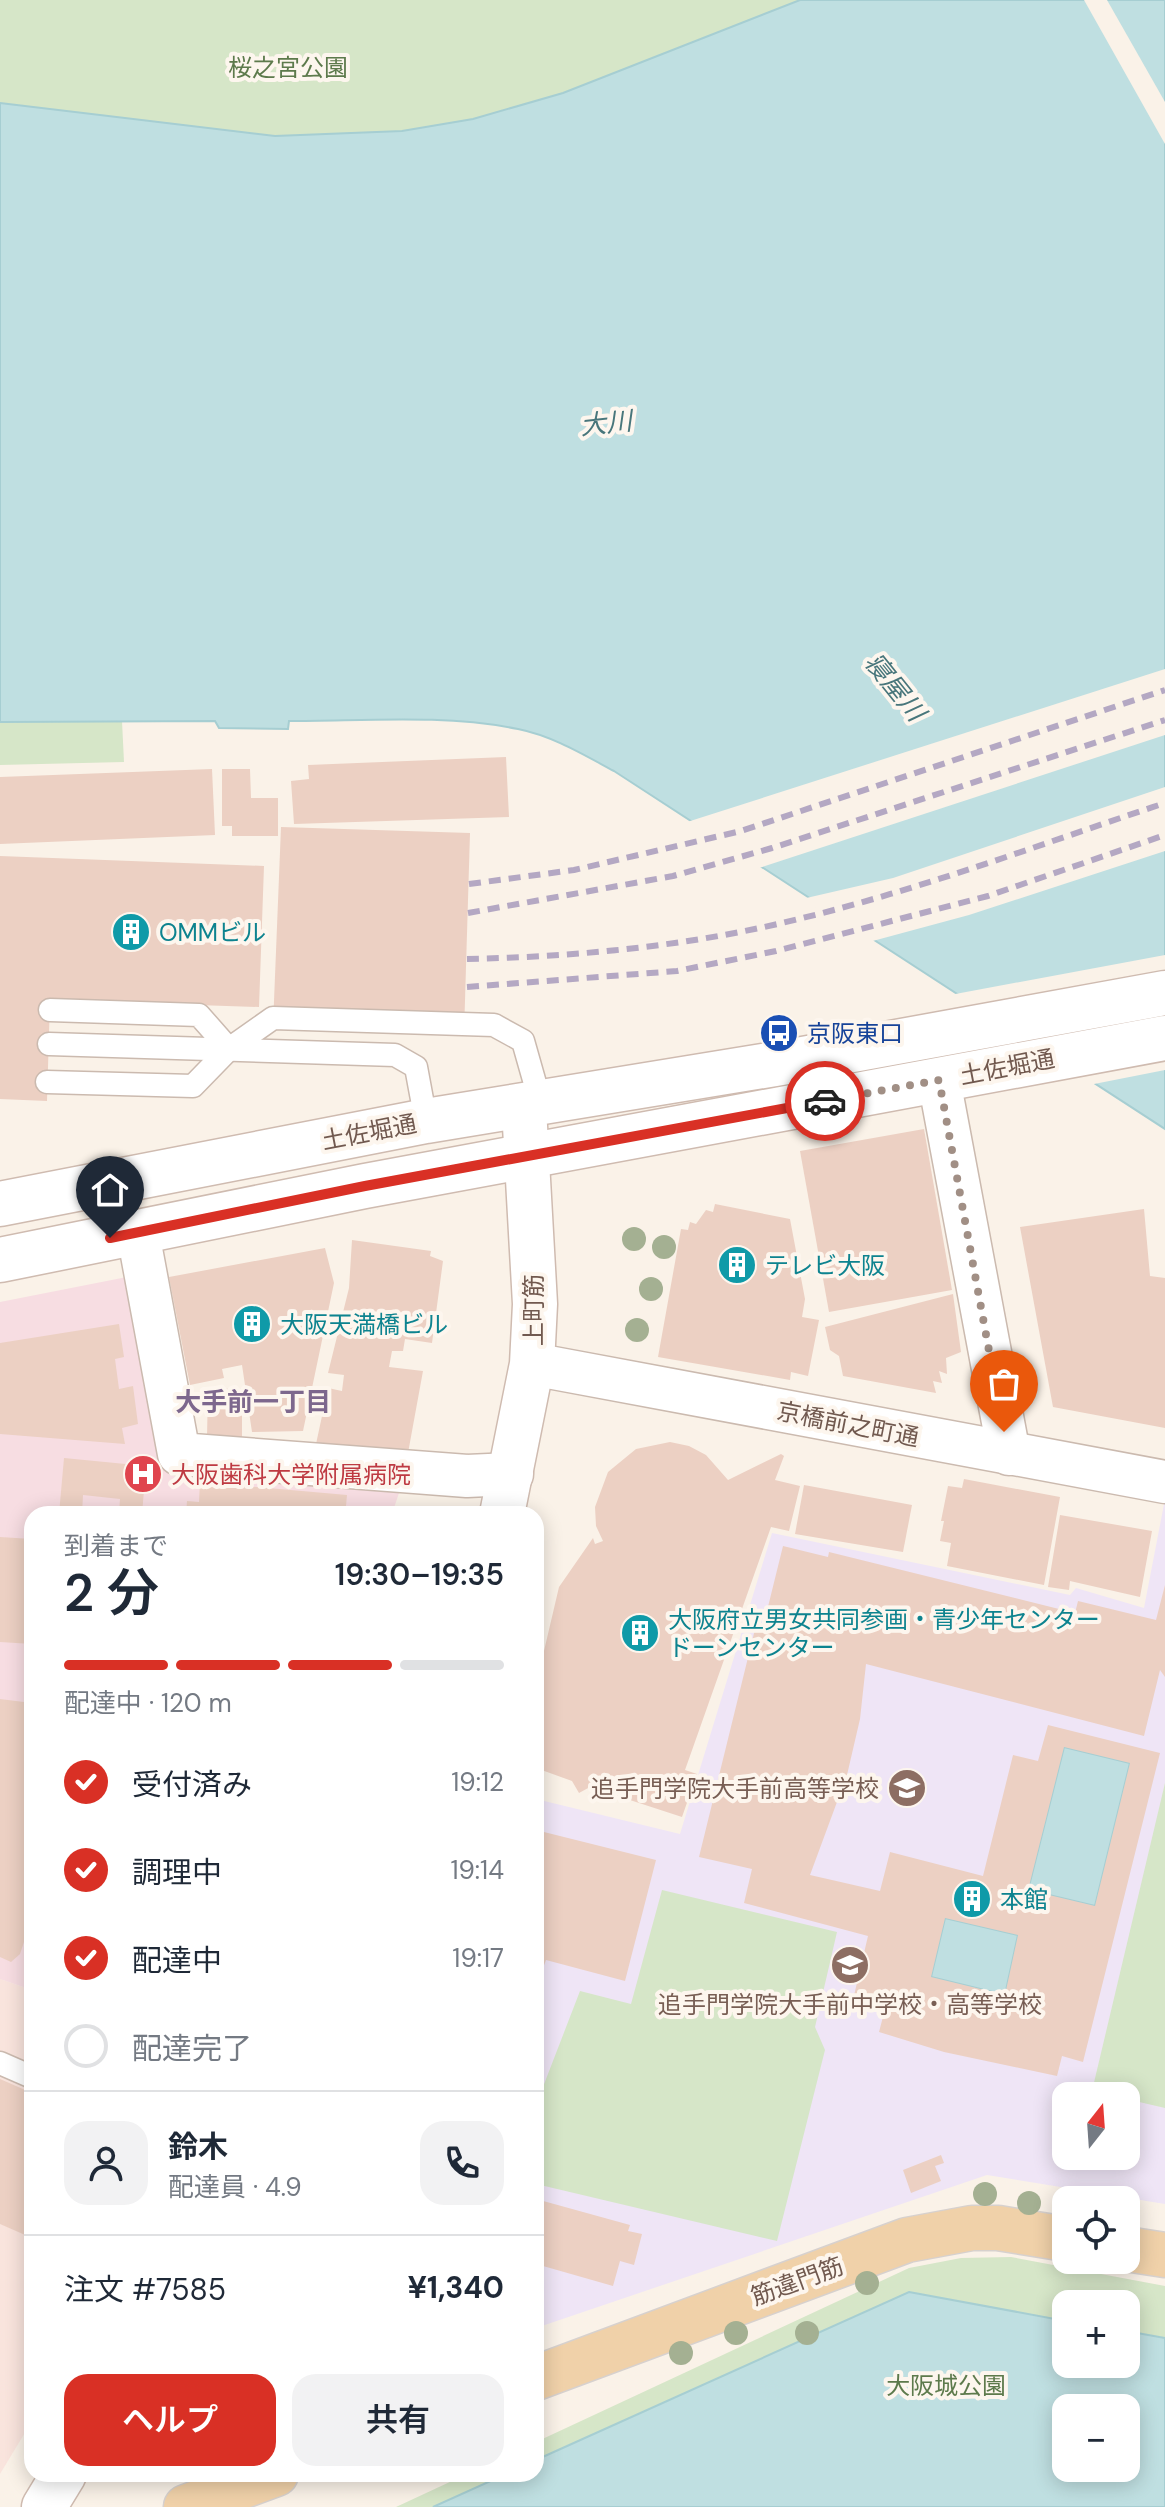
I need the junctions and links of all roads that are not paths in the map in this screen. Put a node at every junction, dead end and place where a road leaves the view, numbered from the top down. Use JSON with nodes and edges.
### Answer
{"nodes":[{"id":1,"x":1165,"y":993,"type":"edge"},
{"id":2,"x":50,"y":1010,"type":"dead end"},
{"id":3,"x":1165,"y":1038,"type":"edge"},
{"id":4,"x":49,"y":1044,"type":"dead end"},
{"id":5,"x":229,"y":1049,"type":"junction"},
{"id":6,"x":939,"y":1080,"type":"junction"},
{"id":7,"x":47,"y":1082,"type":"dead end"},
{"id":8,"x":532,"y":1103,"type":"junction"},
{"id":9,"x":426,"y":1121,"type":"junction"},
{"id":10,"x":528,"y":1155,"type":"junction"},
{"id":11,"x":0,"y":1204,"type":"edge"},
{"id":12,"x":138,"y":1233,"type":"junction"},
{"id":13,"x":0,"y":1260,"type":"edge"},
{"id":14,"x":532,"y":1364,"type":"junction"},
{"id":15,"x":1009,"y":1454,"type":"junction"},
{"id":16,"x":1165,"y":1482,"type":"edge"},
{"id":17,"x":507,"y":1494,"type":"edge"},
{"id":18,"x":0,"y":2063,"type":"edge"},
{"id":19,"x":24,"y":2074,"type":"edge"},
{"id":20,"x":1052,"y":2237,"type":"edge"},
{"id":21,"x":1140,"y":2251,"type":"edge"},
{"id":22,"x":1165,"y":2255,"type":"edge"},
{"id":23,"x":544,"y":2375,"type":"edge"},
{"id":24,"x":59,"y":2482,"type":"edge"},
{"id":25,"x":254,"y":2482,"type":"edge"},
{"id":26,"x":44,"y":2507,"type":"edge"},
{"id":27,"x":186,"y":2507,"type":"edge"}],
"edges":[{"from":1,"to":8,"type":"main road","name":"土佐堀通"},
{"from":2,"to":5,"type":"lane"},
{"from":3,"to":6,"type":"main road","name":"土佐堀通"},
{"from":4,"to":5,"type":"lane"},
{"from":5,"to":7,"type":"lane"},
{"from":5,"to":8,"type":"lane"},
{"from":5,"to":9,"type":"lane"},
{"from":6,"to":10,"type":"main road","name":"土佐堀通"},
{"from":6,"to":15,"type":"street"},
{"from":8,"to":9,"type":"main road","name":"土佐堀通"},
{"from":8,"to":10,"type":"main road","name":"上町筋"},
{"from":9,"to":11,"type":"main road","name":"土佐堀通"},
{"from":10,"to":12,"type":"main road","name":"土佐堀通"},
{"from":10,"to":14,"type":"main road","name":"上町筋"},
{"from":12,"to":13,"type":"main road","name":"土佐堀通"},
{"from":12,"to":17,"type":"street"},
{"from":14,"to":15,"type":"street","name":"京橋前之町通"},
{"from":14,"to":17,"type":"main road","name":"上町筋"},
{"from":15,"to":16,"type":"street","name":"京橋前之町通"},
{"from":18,"to":19,"type":"lane"},
{"from":20,"to":23,"type":"main road","name":"筋違門筋"},
{"from":21,"to":22,"type":"main road"},
{"from":24,"to":26,"type":"main road"},
{"from":25,"to":27,"type":"main road"}]}
